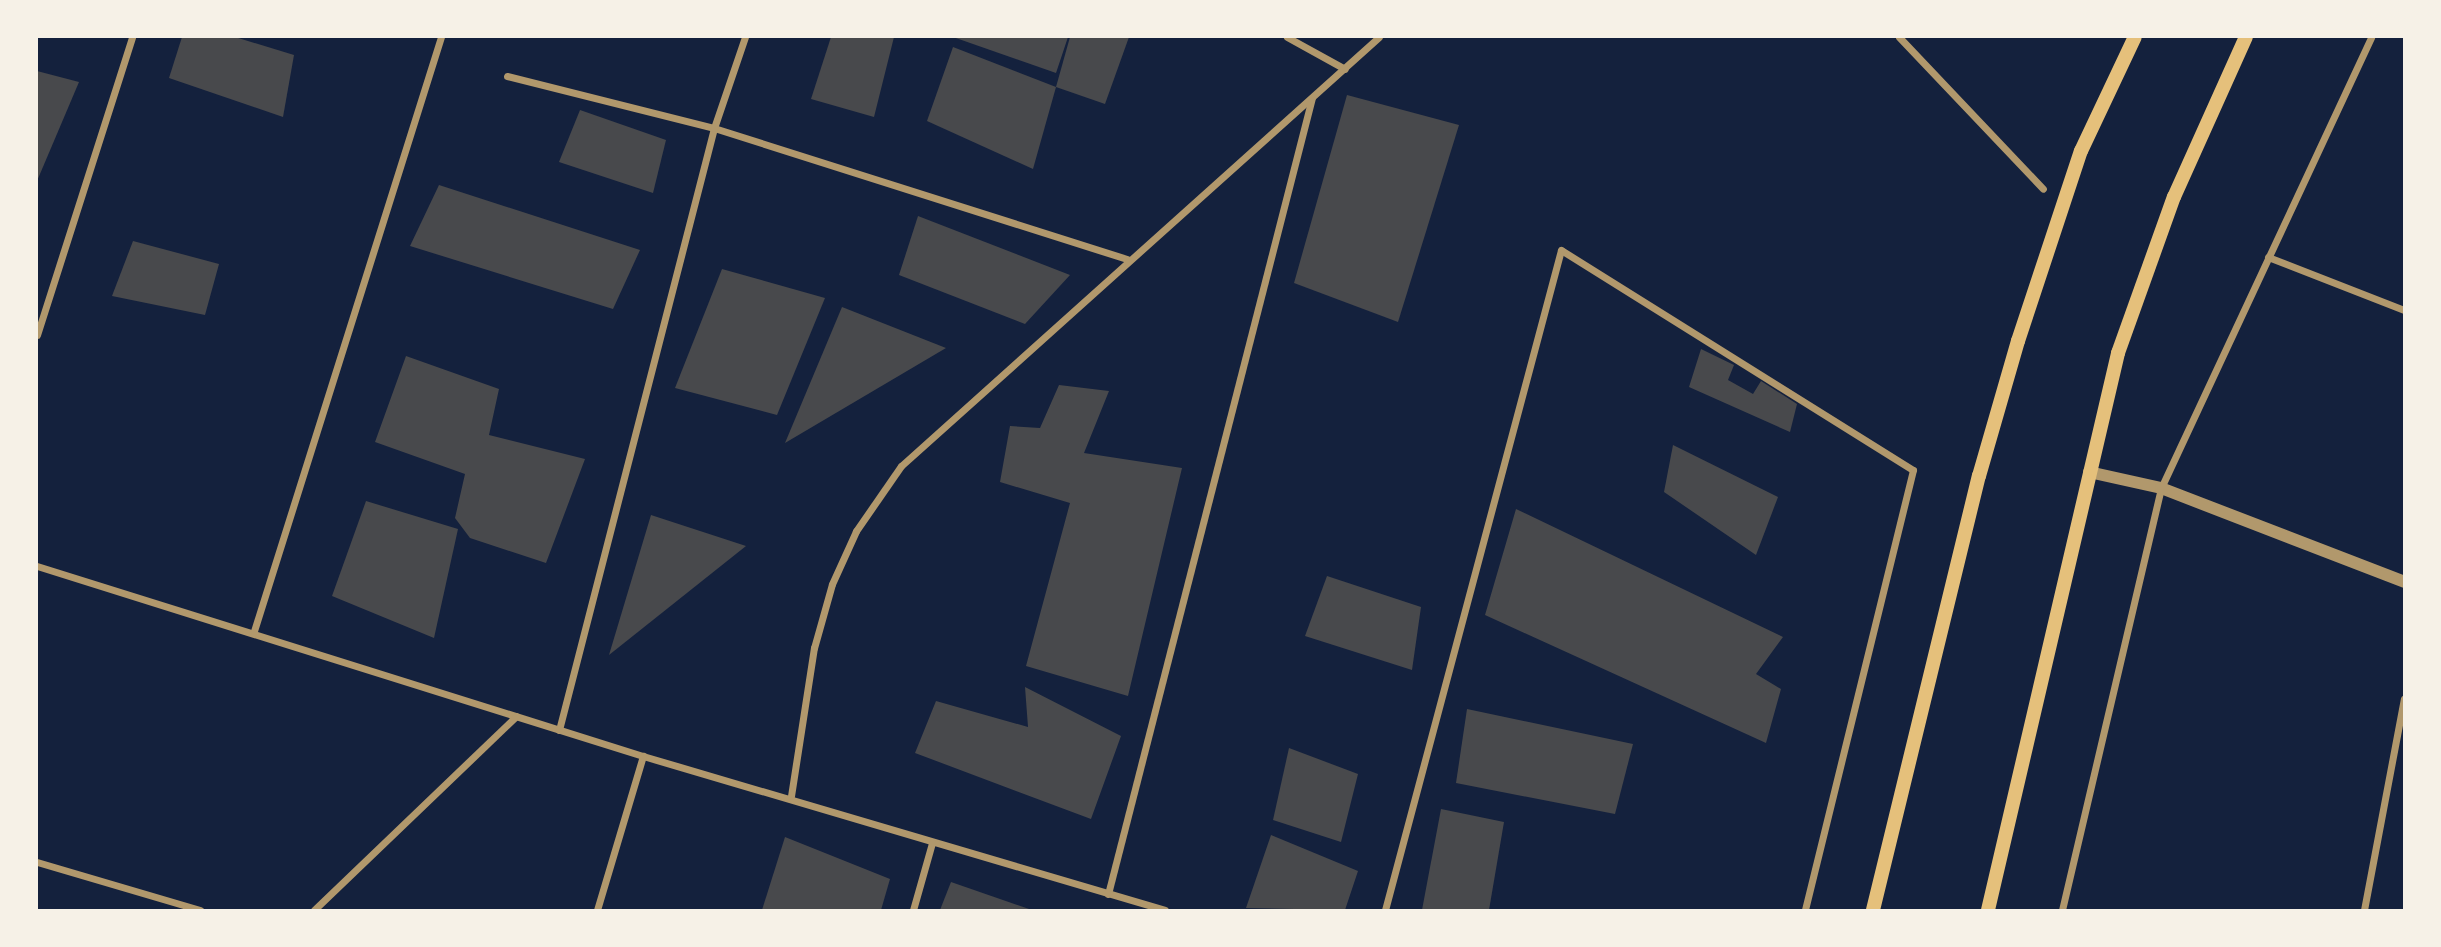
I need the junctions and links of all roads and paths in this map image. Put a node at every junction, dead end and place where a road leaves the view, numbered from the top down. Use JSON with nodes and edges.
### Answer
{"nodes":[{"id":1,"x":132,"y":37,"type":"edge"},
{"id":2,"x":441,"y":37,"type":"edge"},
{"id":3,"x":745,"y":37,"type":"edge"},
{"id":4,"x":1287,"y":37,"type":"edge"},
{"id":5,"x":1379,"y":37,"type":"edge"},
{"id":6,"x":1899,"y":37,"type":"edge"},
{"id":7,"x":2135,"y":37,"type":"edge"},
{"id":8,"x":2246,"y":37,"type":"edge"},
{"id":9,"x":2371,"y":37,"type":"edge"},
{"id":10,"x":1345,"y":69,"type":"junction"},
{"id":11,"x":507,"y":76,"type":"dead end"},
{"id":12,"x":1312,"y":97,"type":"junction"},
{"id":13,"x":714,"y":128,"type":"junction"},
{"id":14,"x":2043,"y":189,"type":"dead end"},
{"id":15,"x":2268,"y":257,"type":"junction"},
{"id":16,"x":1128,"y":259,"type":"junction"},
{"id":17,"x":2404,"y":310,"type":"edge"},
{"id":18,"x":37,"y":335,"type":"edge"},
{"id":19,"x":2089,"y":472,"type":"junction"},
{"id":20,"x":2161,"y":488,"type":"junction"},
{"id":21,"x":37,"y":566,"type":"edge"},
{"id":22,"x":2404,"y":582,"type":"edge"},
{"id":23,"x":254,"y":631,"type":"junction"},
{"id":24,"x":2404,"y":699,"type":"edge"},
{"id":25,"x":516,"y":716,"type":"junction"},
{"id":26,"x":559,"y":730,"type":"junction"},
{"id":27,"x":643,"y":756,"type":"junction"},
{"id":28,"x":791,"y":796,"type":"junction"},
{"id":29,"x":932,"y":843,"type":"junction"},
{"id":30,"x":37,"y":862,"type":"edge"},
{"id":31,"x":1108,"y":894,"type":"junction"},
{"id":32,"x":200,"y":910,"type":"edge"},
{"id":33,"x":314,"y":910,"type":"edge"},
{"id":34,"x":597,"y":910,"type":"edge"},
{"id":35,"x":913,"y":910,"type":"edge"},
{"id":36,"x":1165,"y":910,"type":"edge"},
{"id":37,"x":1385,"y":910,"type":"edge"},
{"id":38,"x":1805,"y":910,"type":"edge"},
{"id":39,"x":1873,"y":910,"type":"edge"},
{"id":40,"x":1988,"y":910,"type":"edge"},
{"id":41,"x":2062,"y":910,"type":"edge"},
{"id":42,"x":2364,"y":910,"type":"edge"}],
"edges":[{"from":1,"to":18,"type":"street"},
{"from":2,"to":23,"type":"street"},
{"from":3,"to":13,"type":"street"},
{"from":4,"to":10,"type":"street"},
{"from":5,"to":10,"type":"street"},
{"from":6,"to":14,"type":"street"},
{"from":7,"to":39,"type":"main road"},
{"from":8,"to":19,"type":"main road"},
{"from":9,"to":15,"type":"street"},
{"from":10,"to":12,"type":"street"},
{"from":11,"to":13,"type":"street"},
{"from":12,"to":16,"type":"street"},
{"from":12,"to":31,"type":"street"},
{"from":13,"to":16,"type":"street"},
{"from":13,"to":26,"type":"street"},
{"from":15,"to":17,"type":"street"},
{"from":15,"to":20,"type":"street"},
{"from":16,"to":28,"type":"street"},
{"from":19,"to":20,"type":"street"},
{"from":19,"to":40,"type":"main road"},
{"from":20,"to":22,"type":"street"},
{"from":20,"to":41,"type":"street"},
{"from":21,"to":23,"type":"street"},
{"from":23,"to":25,"type":"street"},
{"from":24,"to":42,"type":"street"},
{"from":25,"to":26,"type":"street"},
{"from":25,"to":33,"type":"street"},
{"from":26,"to":27,"type":"street"},
{"from":27,"to":28,"type":"street"},
{"from":27,"to":34,"type":"street"},
{"from":28,"to":29,"type":"street"},
{"from":29,"to":31,"type":"street"},
{"from":29,"to":35,"type":"street"},
{"from":30,"to":32,"type":"street"},
{"from":31,"to":36,"type":"street"},
{"from":37,"to":38,"type":"street"}]}
